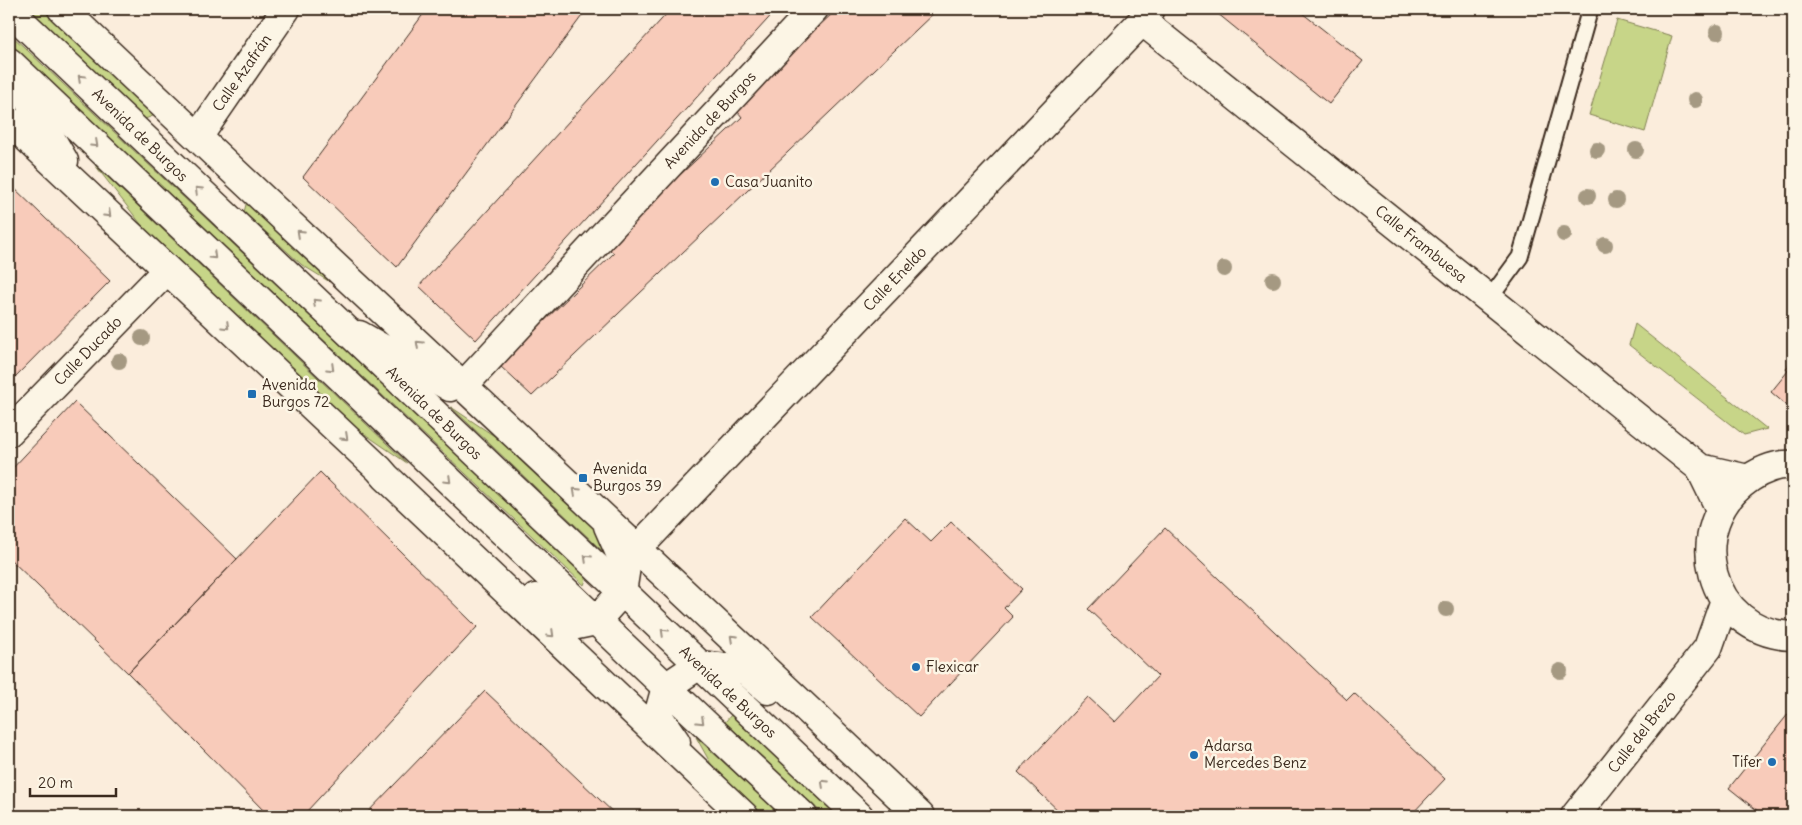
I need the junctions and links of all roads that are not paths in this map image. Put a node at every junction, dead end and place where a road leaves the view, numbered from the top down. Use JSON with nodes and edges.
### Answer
{"nodes":[{"id":1,"x":62,"y":9,"type":"edge"},
{"id":2,"x":286,"y":9,"type":"edge"},
{"id":3,"x":814,"y":9,"type":"edge"},
{"id":4,"x":1590,"y":9,"type":"edge"},
{"id":5,"x":9,"y":10,"type":"edge"},
{"id":6,"x":1146,"y":15,"type":"edge"},
{"id":7,"x":9,"y":62,"type":"edge"},
{"id":8,"x":9,"y":67,"type":"edge"},
{"id":9,"x":9,"y":121,"type":"edge"},
{"id":10,"x":198,"y":137,"type":"junction"},
{"id":11,"x":80,"y":188,"type":"junction"},
{"id":12,"x":167,"y":270,"type":"junction"},
{"id":13,"x":1490,"y":298,"type":"junction"},
{"id":14,"x":342,"y":326,"type":"junction"},
{"id":15,"x":464,"y":385,"type":"junction"},
{"id":16,"x":489,"y":408,"type":"junction"},
{"id":17,"x":9,"y":432,"type":"edge"},
{"id":18,"x":1793,"y":465,"type":"edge"},
{"id":19,"x":1700,"y":468,"type":"junction"},
{"id":20,"x":379,"y":469,"type":"junction"},
{"id":21,"x":1748,"y":479,"type":"junction"},
{"id":22,"x":1720,"y":510,"type":"junction"},
{"id":23,"x":604,"y":518,"type":"junction"},
{"id":24,"x":638,"y":548,"type":"junction"},
{"id":25,"x":622,"y":592,"type":"junction"},
{"id":26,"x":1725,"y":600,"type":"junction"},
{"id":27,"x":596,"y":621,"type":"junction"},
{"id":28,"x":1752,"y":626,"type":"junction"},
{"id":29,"x":1793,"y":636,"type":"edge"},
{"id":30,"x":1708,"y":648,"type":"junction"},
{"id":31,"x":699,"y":665,"type":"junction"},
{"id":32,"x":666,"y":687,"type":"junction"},
{"id":33,"x":696,"y":772,"type":"junction"},
{"id":34,"x":918,"y":814,"type":"edge"},
{"id":35,"x":744,"y":816,"type":"edge"},
{"id":36,"x":803,"y":816,"type":"edge"},
{"id":37,"x":859,"y":816,"type":"edge"},
{"id":38,"x":1575,"y":816,"type":"edge"}],
"edges":[{"from":1,"to":10,"type":"main road"},
{"from":2,"to":10,"type":"main road","name":"Calle Azafrán"},
{"from":3,"to":15,"type":"main road","name":"Avenida de Burgos"},
{"from":4,"to":13,"type":"lane"},
{"from":14,"to":5,"type":"main road","name":"Avenida de Burgos","one_way":true},
{"from":6,"to":13,"type":"main road","name":"Calle Frambuesa"},
{"from":6,"to":24,"type":"main road","name":"Calle Eneldo"},
{"from":7,"to":27,"type":"main road","one_way":true},
{"from":8,"to":11,"type":"main road"},
{"from":9,"to":11,"type":"main road"},
{"from":15,"to":10,"type":"main road","one_way":true},
{"from":11,"to":12,"type":"main road","one_way":true},
{"from":12,"to":17,"type":"main road","name":"Calle Ducado"},
{"from":12,"to":20,"type":"main road","one_way":true},
{"from":13,"to":19,"type":"main road","name":"Calle Frambuesa"},
{"from":14,"to":16,"type":"main road"},
{"from":25,"to":14,"type":"main road","name":"Avenida de Burgos","one_way":true},
{"from":15,"to":16,"type":"main road"},
{"from":23,"to":16,"type":"main road","one_way":true},
{"from":18,"to":21,"type":"main road"},
{"from":19,"to":21,"type":"main road","name":"Calle Frambuesa"},
{"from":19,"to":22,"type":"main road","name":"Calle Frambuesa"},
{"from":20,"to":27,"type":"main road"},
{"from":20,"to":33,"type":"main road","one_way":true},
{"from":21,"to":22,"type":"main road"},
{"from":22,"to":26,"type":"main road"},
{"from":23,"to":24,"type":"main road"},
{"from":23,"to":25,"type":"main road"},
{"from":34,"to":24,"type":"main road","one_way":true},
{"from":25,"to":27,"type":"main road"},
{"from":31,"to":25,"type":"main road","name":"Avenida de Burgos","one_way":true},
{"from":26,"to":28,"type":"main road"},
{"from":26,"to":30,"type":"main road","name":"Calle del Brezo"},
{"from":27,"to":32,"type":"main road"},
{"from":28,"to":29,"type":"main road"},
{"from":28,"to":30,"type":"main road","name":"Calle del Brezo"},
{"from":30,"to":38,"type":"main road","name":"Calle del Brezo"},
{"from":31,"to":32,"type":"main road"},
{"from":31,"to":34,"type":"main road"},
{"from":37,"to":31,"type":"main road","name":"Avenida de Burgos","one_way":true},
{"from":32,"to":33,"type":"main road"},
{"from":32,"to":36,"type":"main road","one_way":true},
{"from":33,"to":35,"type":"main road"}]}
